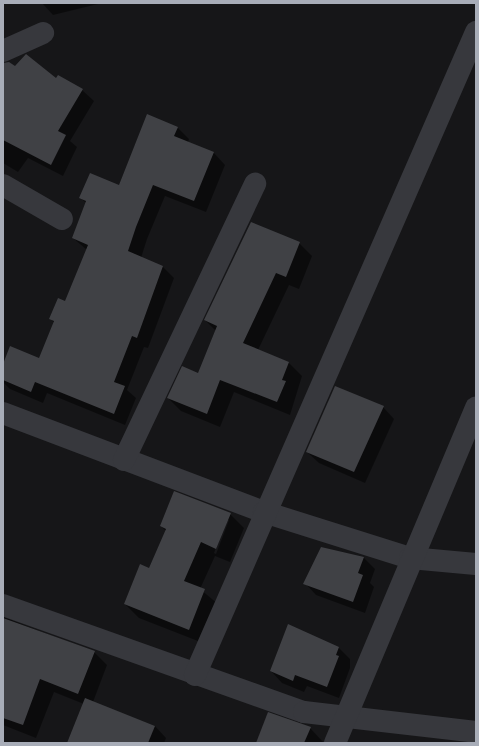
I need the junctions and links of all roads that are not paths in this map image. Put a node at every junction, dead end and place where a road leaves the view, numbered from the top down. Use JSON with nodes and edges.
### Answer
{"nodes":[{"id":1,"x":476,"y":32,"type":"edge"},
{"id":2,"x":43,"y":34,"type":"dead end"},
{"id":3,"x":3,"y":51,"type":"edge"},
{"id":4,"x":255,"y":184,"type":"dead end"},
{"id":5,"x":3,"y":185,"type":"edge"},
{"id":6,"x":62,"y":219,"type":"dead end"},
{"id":7,"x":476,"y":407,"type":"edge"},
{"id":8,"x":3,"y":413,"type":"edge"},
{"id":9,"x":124,"y":460,"type":"junction"},
{"id":10,"x":264,"y":512,"type":"junction"},
{"id":11,"x":410,"y":558,"type":"junction"},
{"id":12,"x":476,"y":564,"type":"edge"},
{"id":13,"x":3,"y":605,"type":"edge"},
{"id":14,"x":195,"y":676,"type":"junction"},
{"id":15,"x":346,"y":718,"type":"junction"},
{"id":16,"x":476,"y":732,"type":"edge"},
{"id":17,"x":335,"y":743,"type":"edge"}],
"edges":[{"from":1,"to":10,"type":"street"},
{"from":2,"to":3,"type":"street"},
{"from":4,"to":9,"type":"street"},
{"from":5,"to":6,"type":"street"},
{"from":7,"to":11,"type":"street"},
{"from":8,"to":9,"type":"street"},
{"from":9,"to":10,"type":"street"},
{"from":10,"to":11,"type":"street"},
{"from":10,"to":14,"type":"street"},
{"from":11,"to":12,"type":"street"},
{"from":11,"to":15,"type":"street"},
{"from":13,"to":14,"type":"street"},
{"from":14,"to":15,"type":"street"},
{"from":15,"to":16,"type":"street"},
{"from":15,"to":17,"type":"street"}]}
